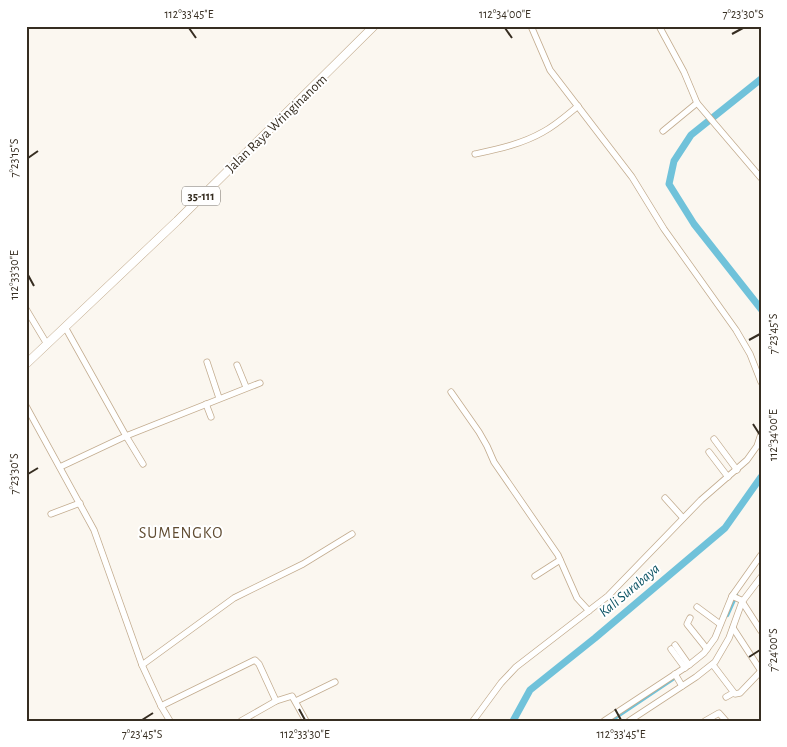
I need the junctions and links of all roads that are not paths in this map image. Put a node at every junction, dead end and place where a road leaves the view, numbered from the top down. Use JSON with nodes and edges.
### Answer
{"nodes":[{"id":1,"x":374,"y":26,"type":"edge"},
{"id":2,"x":531,"y":26,"type":"edge"},
{"id":3,"x":659,"y":26,"type":"edge"},
{"id":4,"x":578,"y":106,"type":"junction"},
{"id":5,"x":698,"y":106,"type":"junction"},
{"id":6,"x":663,"y":131,"type":"dead end"},
{"id":7,"x":475,"y":154,"type":"dead end"},
{"id":8,"x":761,"y":178,"type":"edge"},
{"id":9,"x":26,"y":309,"type":"edge"},
{"id":10,"x":65,"y":327,"type":"junction"},
{"id":11,"x":47,"y":344,"type":"junction"},
{"id":12,"x":207,"y":362,"type":"dead end"},
{"id":13,"x":26,"y":364,"type":"edge"},
{"id":14,"x":237,"y":365,"type":"dead end"},
{"id":15,"x":761,"y":382,"type":"edge"},
{"id":16,"x":260,"y":383,"type":"dead end"},
{"id":17,"x":246,"y":387,"type":"junction"},
{"id":18,"x":451,"y":392,"type":"dead end"},
{"id":19,"x":219,"y":398,"type":"junction"},
{"id":20,"x":206,"y":404,"type":"junction"},
{"id":21,"x":26,"y":406,"type":"edge"},
{"id":22,"x":211,"y":417,"type":"dead end"},
{"id":23,"x":761,"y":434,"type":"edge"},
{"id":24,"x":126,"y":436,"type":"junction"},
{"id":25,"x":714,"y":439,"type":"dead end"},
{"id":26,"x":710,"y":452,"type":"dead end"},
{"id":27,"x":142,"y":464,"type":"dead end"},
{"id":28,"x":60,"y":467,"type":"junction"},
{"id":29,"x":737,"y":470,"type":"junction"},
{"id":30,"x":728,"y":477,"type":"junction"},
{"id":31,"x":665,"y":498,"type":"dead end"},
{"id":32,"x":80,"y":503,"type":"junction"},
{"id":33,"x":52,"y":514,"type":"dead end"},
{"id":34,"x":683,"y":518,"type":"junction"},
{"id":35,"x":352,"y":534,"type":"dead end"},
{"id":36,"x":761,"y":555,"type":"edge"},
{"id":37,"x":560,"y":560,"type":"junction"},
{"id":38,"x":535,"y":576,"type":"dead end"},
{"id":39,"x":761,"y":577,"type":"edge"},
{"id":40,"x":733,"y":596,"type":"junction"},
{"id":41,"x":742,"y":601,"type":"junction"},
{"id":42,"x":697,"y":607,"type":"dead end"},
{"id":43,"x":589,"y":610,"type":"junction"},
{"id":44,"x":690,"y":618,"type":"dead end"},
{"id":45,"x":720,"y":624,"type":"junction"},
{"id":46,"x":733,"y":628,"type":"junction"},
{"id":47,"x":761,"y":631,"type":"edge"},
{"id":48,"x":673,"y":648,"type":"dead end"},
{"id":49,"x":707,"y":649,"type":"junction"},
{"id":50,"x":142,"y":665,"type":"junction"},
{"id":51,"x":713,"y":665,"type":"junction"},
{"id":52,"x":687,"y":667,"type":"junction"},
{"id":53,"x":761,"y":671,"type":"edge"},
{"id":54,"x":675,"y":674,"type":"junction"},
{"id":55,"x":335,"y":682,"type":"dead end"},
{"id":56,"x":681,"y":685,"type":"junction"},
{"id":57,"x":733,"y":693,"type":"junction"},
{"id":58,"x":726,"y":697,"type":"dead end"},
{"id":59,"x":276,"y":701,"type":"junction"},
{"id":60,"x":296,"y":701,"type":"junction"},
{"id":61,"x":161,"y":706,"type":"junction"},
{"id":62,"x":170,"y":721,"type":"edge"},
{"id":63,"x":241,"y":721,"type":"edge"},
{"id":64,"x":306,"y":721,"type":"edge"},
{"id":65,"x":474,"y":721,"type":"edge"},
{"id":66,"x":604,"y":721,"type":"edge"},
{"id":67,"x":629,"y":721,"type":"edge"},
{"id":68,"x":705,"y":721,"type":"edge"},
{"id":69,"x":726,"y":721,"type":"edge"}],
"edges":[{"from":1,"to":10,"type":"main road","name":"Jalan Raya Wringinanom","number":"35-111"},
{"from":2,"to":4,"type":"street"},
{"from":3,"to":5,"type":"street"},
{"from":4,"to":7,"type":"street"},
{"from":4,"to":15,"type":"street"},
{"from":5,"to":6,"type":"street"},
{"from":5,"to":8,"type":"street"},
{"from":9,"to":11,"type":"street"},
{"from":10,"to":11,"type":"main road","name":"Jalan Raya Wringinanom","number":"35-111"},
{"from":10,"to":24,"type":"street"},
{"from":11,"to":13,"type":"main road","name":"Jalan Raya Wringinanom","number":"35-111"},
{"from":12,"to":19,"type":"street"},
{"from":14,"to":17,"type":"street"},
{"from":16,"to":17,"type":"street"},
{"from":17,"to":19,"type":"street"},
{"from":18,"to":37,"type":"street"},
{"from":19,"to":20,"type":"street"},
{"from":20,"to":22,"type":"street"},
{"from":20,"to":24,"type":"street"},
{"from":21,"to":28,"type":"street"},
{"from":23,"to":29,"type":"street"},
{"from":24,"to":27,"type":"street"},
{"from":24,"to":28,"type":"street"},
{"from":25,"to":29,"type":"street"},
{"from":26,"to":30,"type":"street"},
{"from":28,"to":32,"type":"street"},
{"from":29,"to":30,"type":"street"},
{"from":30,"to":34,"type":"street"},
{"from":31,"to":34,"type":"street"},
{"from":32,"to":33,"type":"street"},
{"from":32,"to":50,"type":"street"},
{"from":34,"to":43,"type":"street"},
{"from":35,"to":50,"type":"street"},
{"from":36,"to":40,"type":"street"},
{"from":37,"to":38,"type":"street"},
{"from":37,"to":43,"type":"street"},
{"from":39,"to":41,"type":"street"},
{"from":40,"to":41,"type":"street"},
{"from":40,"to":45,"type":"street"},
{"from":41,"to":46,"type":"street"},
{"from":41,"to":47,"type":"street"},
{"from":42,"to":45,"type":"street"},
{"from":43,"to":65,"type":"street"},
{"from":44,"to":49,"type":"street"},
{"from":45,"to":49,"type":"street"},
{"from":46,"to":51,"type":"street"},
{"from":46,"to":53,"type":"street"},
{"from":48,"to":52,"type":"street"},
{"from":49,"to":52,"type":"street"},
{"from":50,"to":61,"type":"street"},
{"from":51,"to":56,"type":"street"},
{"from":51,"to":57,"type":"street"},
{"from":52,"to":54,"type":"street"},
{"from":53,"to":57,"type":"street"},
{"from":54,"to":56,"type":"street"},
{"from":54,"to":66,"type":"street"},
{"from":55,"to":60,"type":"street"},
{"from":56,"to":67,"type":"street"},
{"from":57,"to":58,"type":"street"},
{"from":59,"to":60,"type":"street"},
{"from":59,"to":61,"type":"street"},
{"from":59,"to":63,"type":"street"},
{"from":60,"to":64,"type":"street"},
{"from":61,"to":62,"type":"street"},
{"from":68,"to":69,"type":"street"}]}
